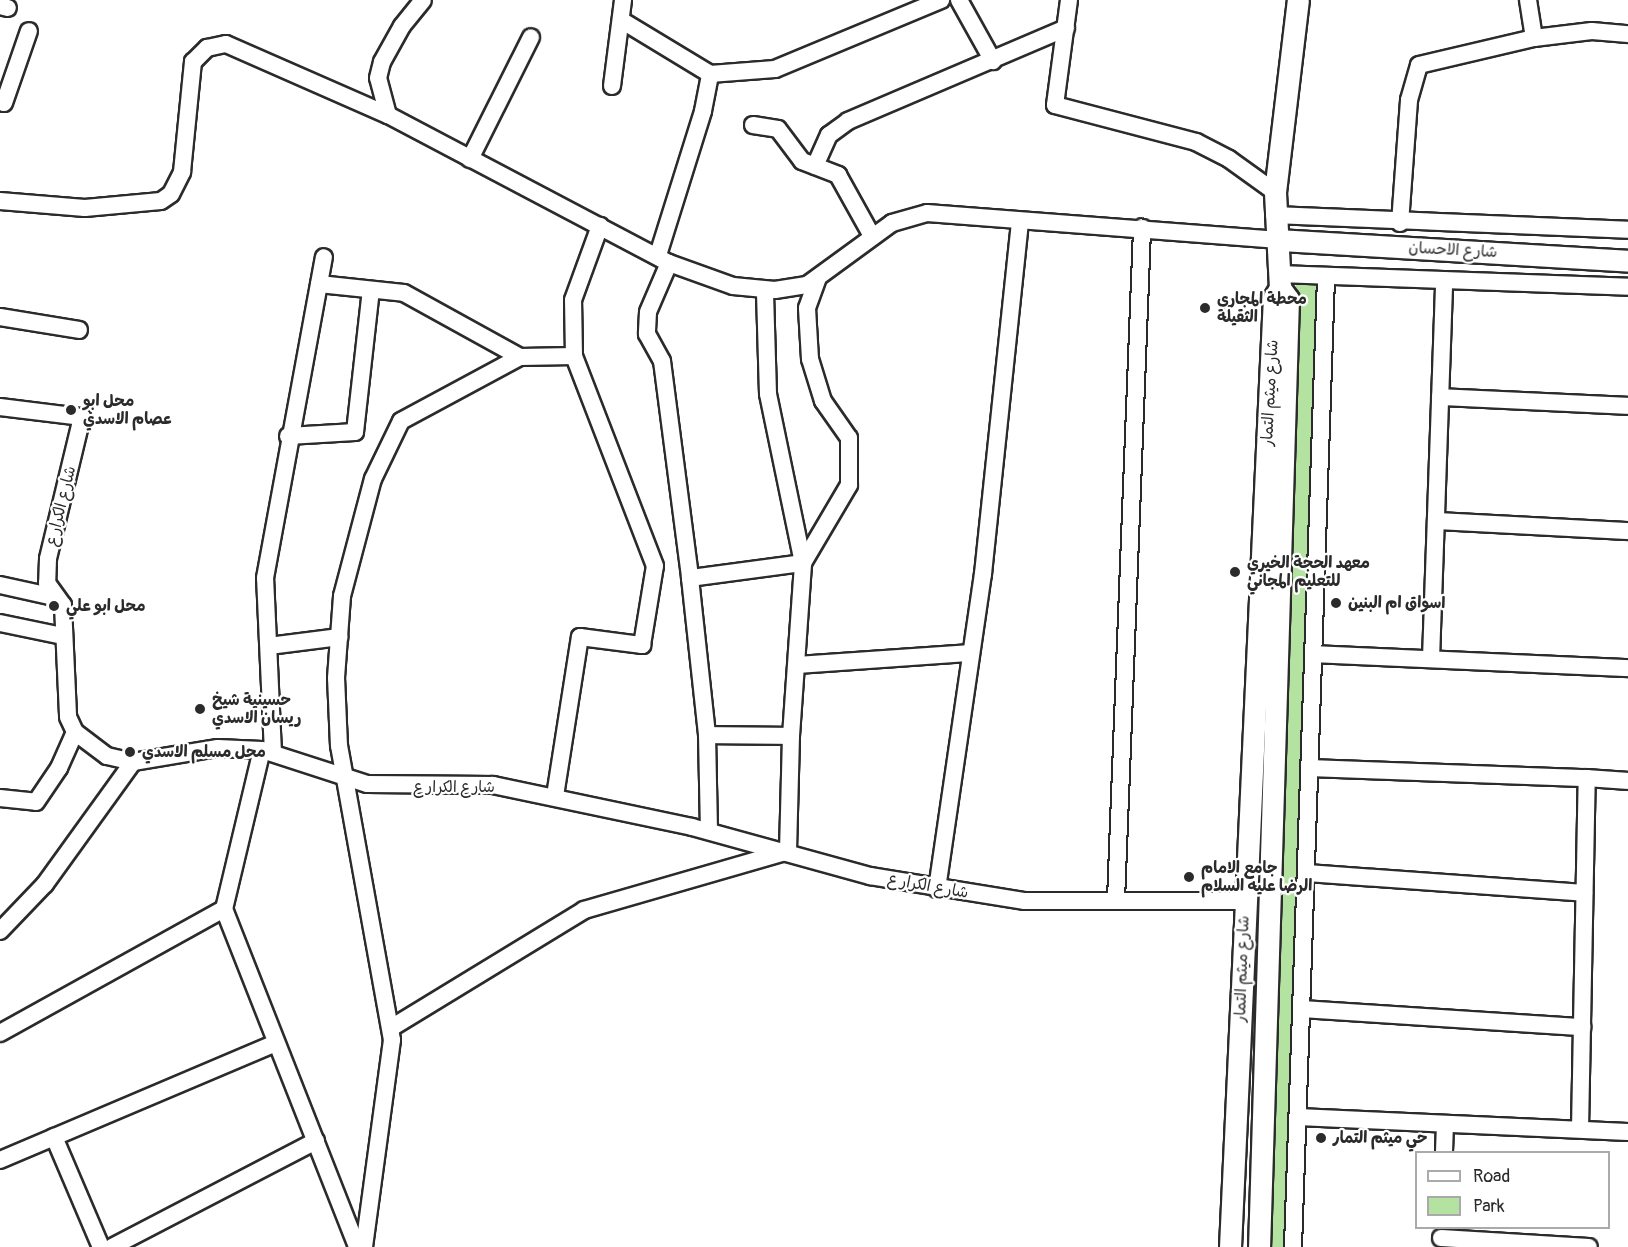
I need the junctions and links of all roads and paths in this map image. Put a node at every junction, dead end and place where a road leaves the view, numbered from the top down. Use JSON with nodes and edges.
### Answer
{"nodes":[{"id":1,"x":423,"y":0,"type":"edge"},
{"id":2,"x":623,"y":0,"type":"edge"},
{"id":3,"x":941,"y":0,"type":"edge"},
{"id":4,"x":959,"y":0,"type":"edge"},
{"id":5,"x":1069,"y":0,"type":"edge"},
{"id":6,"x":1298,"y":0,"type":"edge"},
{"id":7,"x":1528,"y":0,"type":"edge"},
{"id":8,"x":911,"y":6,"type":"edge"},
{"id":9,"x":621,"y":20,"type":"junction"},
{"id":10,"x":1066,"y":28,"type":"junction"},
{"id":11,"x":29,"y":31,"type":"dead end"},
{"id":12,"x":1628,"y":34,"type":"edge"},
{"id":13,"x":531,"y":37,"type":"dead end"},
{"id":14,"x":1534,"y":38,"type":"junction"},
{"id":15,"x":993,"y":61,"type":"junction"},
{"id":16,"x":710,"y":74,"type":"junction"},
{"id":17,"x":612,"y":86,"type":"dead end"},
{"id":18,"x":0,"y":100,"type":"edge"},
{"id":19,"x":388,"y":115,"type":"junction"},
{"id":20,"x":753,"y":125,"type":"dead end"},
{"id":21,"x":470,"y":159,"type":"junction"},
{"id":22,"x":815,"y":166,"type":"junction"},
{"id":23,"x":1275,"y":192,"type":"junction"},
{"id":24,"x":0,"y":201,"type":"edge"},
{"id":25,"x":1274,"y":215,"type":"junction"},
{"id":26,"x":1020,"y":222,"type":"junction"},
{"id":27,"x":1400,"y":223,"type":"junction"},
{"id":28,"x":600,"y":226,"type":"junction"},
{"id":29,"x":1142,"y":228,"type":"junction"},
{"id":30,"x":1628,"y":230,"type":"edge"},
{"id":31,"x":872,"y":236,"type":"junction"},
{"id":32,"x":1279,"y":240,"type":"junction"},
{"id":33,"x":324,"y":258,"type":"dead end"},
{"id":34,"x":663,"y":259,"type":"junction"},
{"id":35,"x":1628,"y":261,"type":"edge"},
{"id":36,"x":1326,"y":277,"type":"junction"},
{"id":37,"x":817,"y":280,"type":"junction"},
{"id":38,"x":1444,"y":280,"type":"junction"},
{"id":39,"x":1280,"y":281,"type":"junction"},
{"id":40,"x":319,"y":284,"type":"junction"},
{"id":41,"x":1628,"y":287,"type":"edge"},
{"id":42,"x":371,"y":290,"type":"junction"},
{"id":43,"x":765,"y":290,"type":"junction"},
{"id":44,"x":0,"y":317,"type":"edge"},
{"id":45,"x":79,"y":330,"type":"dead end"},
{"id":46,"x":574,"y":356,"type":"junction"},
{"id":47,"x":520,"y":357,"type":"junction"},
{"id":48,"x":1440,"y":397,"type":"junction"},
{"id":49,"x":1628,"y":406,"type":"edge"},
{"id":50,"x":0,"y":407,"type":"edge"},
{"id":51,"x":288,"y":436,"type":"junction"},
{"id":52,"x":1436,"y":521,"type":"junction"},
{"id":53,"x":1628,"y":531,"type":"edge"},
{"id":54,"x":803,"y":563,"type":"junction"},
{"id":55,"x":690,"y":578,"type":"junction"},
{"id":56,"x":0,"y":585,"type":"edge"},
{"id":57,"x":54,"y":597,"type":"junction"},
{"id":58,"x":0,"y":623,"type":"edge"},
{"id":59,"x":63,"y":636,"type":"junction"},
{"id":60,"x":339,"y":637,"type":"junction"},
{"id":61,"x":269,"y":646,"type":"junction"},
{"id":62,"x":970,"y":653,"type":"junction"},
{"id":63,"x":1314,"y":654,"type":"junction"},
{"id":64,"x":1431,"y":659,"type":"junction"},
{"id":65,"x":798,"y":665,"type":"junction"},
{"id":66,"x":1628,"y":668,"type":"edge"},
{"id":67,"x":75,"y":732,"type":"junction"},
{"id":68,"x":707,"y":735,"type":"junction"},
{"id":69,"x":791,"y":736,"type":"junction"},
{"id":70,"x":267,"y":752,"type":"junction"},
{"id":71,"x":134,"y":762,"type":"junction"},
{"id":72,"x":1310,"y":768,"type":"junction"},
{"id":73,"x":1587,"y":778,"type":"junction"},
{"id":74,"x":347,"y":780,"type":"junction"},
{"id":75,"x":1628,"y":780,"type":"edge"},
{"id":76,"x":555,"y":796,"type":"junction"},
{"id":77,"x":1,"y":799,"type":"edge"},
{"id":78,"x":709,"y":831,"type":"junction"},
{"id":79,"x":788,"y":851,"type":"junction"},
{"id":80,"x":1307,"y":873,"type":"junction"},
{"id":81,"x":937,"y":889,"type":"junction"},
{"id":82,"x":1584,"y":892,"type":"junction"},
{"id":83,"x":1116,"y":900,"type":"junction"},
{"id":84,"x":1244,"y":902,"type":"junction"},
{"id":85,"x":224,"y":909,"type":"junction"},
{"id":86,"x":0,"y":931,"type":"edge"},
{"id":87,"x":1302,"y":1009,"type":"junction"},
{"id":88,"x":1582,"y":1027,"type":"junction"},
{"id":89,"x":391,"y":1028,"type":"junction"},
{"id":90,"x":0,"y":1033,"type":"edge"},
{"id":91,"x":276,"y":1043,"type":"junction"},
{"id":92,"x":1298,"y":1118,"type":"junction"},
{"id":93,"x":1445,"y":1124,"type":"junction"},
{"id":94,"x":1580,"y":1129,"type":"junction"},
{"id":95,"x":1628,"y":1132,"type":"edge"},
{"id":96,"x":54,"y":1137,"type":"junction"},
{"id":97,"x":316,"y":1141,"type":"junction"},
{"id":98,"x":1444,"y":1151,"type":"edge"},
{"id":99,"x":0,"y":1160,"type":"edge"},
{"id":100,"x":1441,"y":1238,"type":"edge"},
{"id":101,"x":101,"y":1247,"type":"edge"},
{"id":102,"x":112,"y":1247,"type":"edge"},
{"id":103,"x":357,"y":1247,"type":"edge"},
{"id":104,"x":364,"y":1247,"type":"edge"},
{"id":105,"x":1230,"y":1247,"type":"edge"},
{"id":106,"x":1259,"y":1247,"type":"edge"},
{"id":107,"x":1293,"y":1247,"type":"edge"},
{"id":108,"x":1589,"y":1247,"type":"edge"}],
"edges":[{"from":1,"to":19,"type":"street"},
{"from":2,"to":9,"type":"street"},
{"from":3,"to":8,"type":"street"},
{"from":4,"to":15,"type":"street"},
{"from":5,"to":10,"type":"street"},
{"from":6,"to":23,"type":"street"},
{"from":7,"to":14,"type":"street"},
{"from":8,"to":16,"type":"street"},
{"from":9,"to":16,"type":"street"},
{"from":9,"to":17,"type":"street"},
{"from":10,"to":15,"type":"street"},
{"from":10,"to":23,"type":"street"},
{"from":11,"to":18,"type":"street"},
{"from":12,"to":14,"type":"street"},
{"from":13,"to":21,"type":"street"},
{"from":14,"to":27,"type":"street"},
{"from":15,"to":22,"type":"street"},
{"from":16,"to":34,"type":"street"},
{"from":19,"to":21,"type":"street"},
{"from":19,"to":24,"type":"street"},
{"from":20,"to":22,"type":"street"},
{"from":21,"to":28,"type":"street"},
{"from":22,"to":31,"type":"street"},
{"from":23,"to":25,"type":"street"},
{"from":25,"to":27,"type":"street"},
{"from":25,"to":32,"type":"street"},
{"from":26,"to":29,"type":"street"},
{"from":26,"to":31,"type":"street"},
{"from":26,"to":62,"type":"street"},
{"from":27,"to":30,"type":"street"},
{"from":28,"to":34,"type":"street"},
{"from":28,"to":46,"type":"street"},
{"from":29,"to":32,"type":"street"},
{"from":29,"to":83,"type":"street"},
{"from":31,"to":37,"type":"street"},
{"from":32,"to":35,"type":"street","name":"شارع الاحسان"},
{"from":32,"to":39,"type":"street"},
{"from":33,"to":40,"type":"street"},
{"from":34,"to":43,"type":"street"},
{"from":34,"to":55,"type":"street"},
{"from":36,"to":38,"type":"street"},
{"from":36,"to":39,"type":"street"},
{"from":36,"to":63,"type":"street"},
{"from":37,"to":43,"type":"street"},
{"from":37,"to":54,"type":"street"},
{"from":38,"to":41,"type":"street"},
{"from":38,"to":48,"type":"street"},
{"from":39,"to":84,"type":"street","name":"شارع ميثم التمار"},
{"from":39,"to":106,"type":"street","name":"شارع ميثم التمار"},
{"from":40,"to":42,"type":"street"},
{"from":40,"to":51,"type":"street"},
{"from":42,"to":47,"type":"street"},
{"from":42,"to":51,"type":"street"},
{"from":43,"to":54,"type":"street"},
{"from":44,"to":45,"type":"street"},
{"from":46,"to":47,"type":"street"},
{"from":46,"to":76,"type":"street"},
{"from":47,"to":60,"type":"street"},
{"from":48,"to":49,"type":"street"},
{"from":48,"to":52,"type":"street"},
{"from":50,"to":57,"type":"street","name":"شارع الكرار ع"},
{"from":51,"to":61,"type":"street"},
{"from":52,"to":53,"type":"street"},
{"from":52,"to":64,"type":"street"},
{"from":54,"to":55,"type":"street"},
{"from":54,"to":65,"type":"street"},
{"from":55,"to":68,"type":"street"},
{"from":56,"to":57,"type":"street"},
{"from":57,"to":59,"type":"street","name":"شارع الكرار ع"},
{"from":58,"to":59,"type":"street"},
{"from":59,"to":67,"type":"street","name":"شارع الكرار ع"},
{"from":60,"to":61,"type":"street"},
{"from":60,"to":74,"type":"street"},
{"from":61,"to":70,"type":"street"},
{"from":62,"to":65,"type":"street"},
{"from":62,"to":81,"type":"street"},
{"from":63,"to":64,"type":"street"},
{"from":63,"to":72,"type":"street"},
{"from":64,"to":66,"type":"street"},
{"from":65,"to":69,"type":"street"},
{"from":67,"to":71,"type":"street","name":"شارع الكرار ع"},
{"from":67,"to":77,"type":"street"},
{"from":68,"to":69,"type":"street"},
{"from":68,"to":78,"type":"street"},
{"from":69,"to":79,"type":"street"},
{"from":70,"to":71,"type":"street","name":"شارع الكرار ع"},
{"from":70,"to":74,"type":"street","name":"شارع الكرار ع"},
{"from":70,"to":85,"type":"street"},
{"from":71,"to":86,"type":"street"},
{"from":72,"to":73,"type":"street"},
{"from":72,"to":80,"type":"street"},
{"from":73,"to":75,"type":"street"},
{"from":73,"to":82,"type":"street"},
{"from":74,"to":76,"type":"street","name":"شارع الكرار ع"},
{"from":74,"to":89,"type":"street"},
{"from":76,"to":78,"type":"street","name":"شارع الكرار ع"},
{"from":78,"to":79,"type":"street","name":"شارع الكرار ع"},
{"from":79,"to":81,"type":"street","name":"شارع الكرار ع"},
{"from":79,"to":89,"type":"street"},
{"from":80,"to":82,"type":"street"},
{"from":80,"to":87,"type":"street"},
{"from":81,"to":83,"type":"street","name":"شارع الكرار ع"},
{"from":82,"to":88,"type":"street"},
{"from":83,"to":84,"type":"street","name":"شارع الكرار ع"},
{"from":84,"to":105,"type":"street","name":"شارع ميثم التمار"},
{"from":85,"to":90,"type":"street"},
{"from":85,"to":91,"type":"street"},
{"from":87,"to":88,"type":"street"},
{"from":87,"to":92,"type":"street"},
{"from":88,"to":94,"type":"street"},
{"from":89,"to":104,"type":"street"},
{"from":91,"to":96,"type":"street"},
{"from":91,"to":97,"type":"street"},
{"from":92,"to":93,"type":"street"},
{"from":92,"to":107,"type":"street"},
{"from":93,"to":94,"type":"street"},
{"from":93,"to":98,"type":"street"},
{"from":94,"to":95,"type":"street"},
{"from":96,"to":99,"type":"street"},
{"from":96,"to":101,"type":"street"},
{"from":97,"to":102,"type":"street"},
{"from":97,"to":103,"type":"street"},
{"from":100,"to":108,"type":"street"}]}
